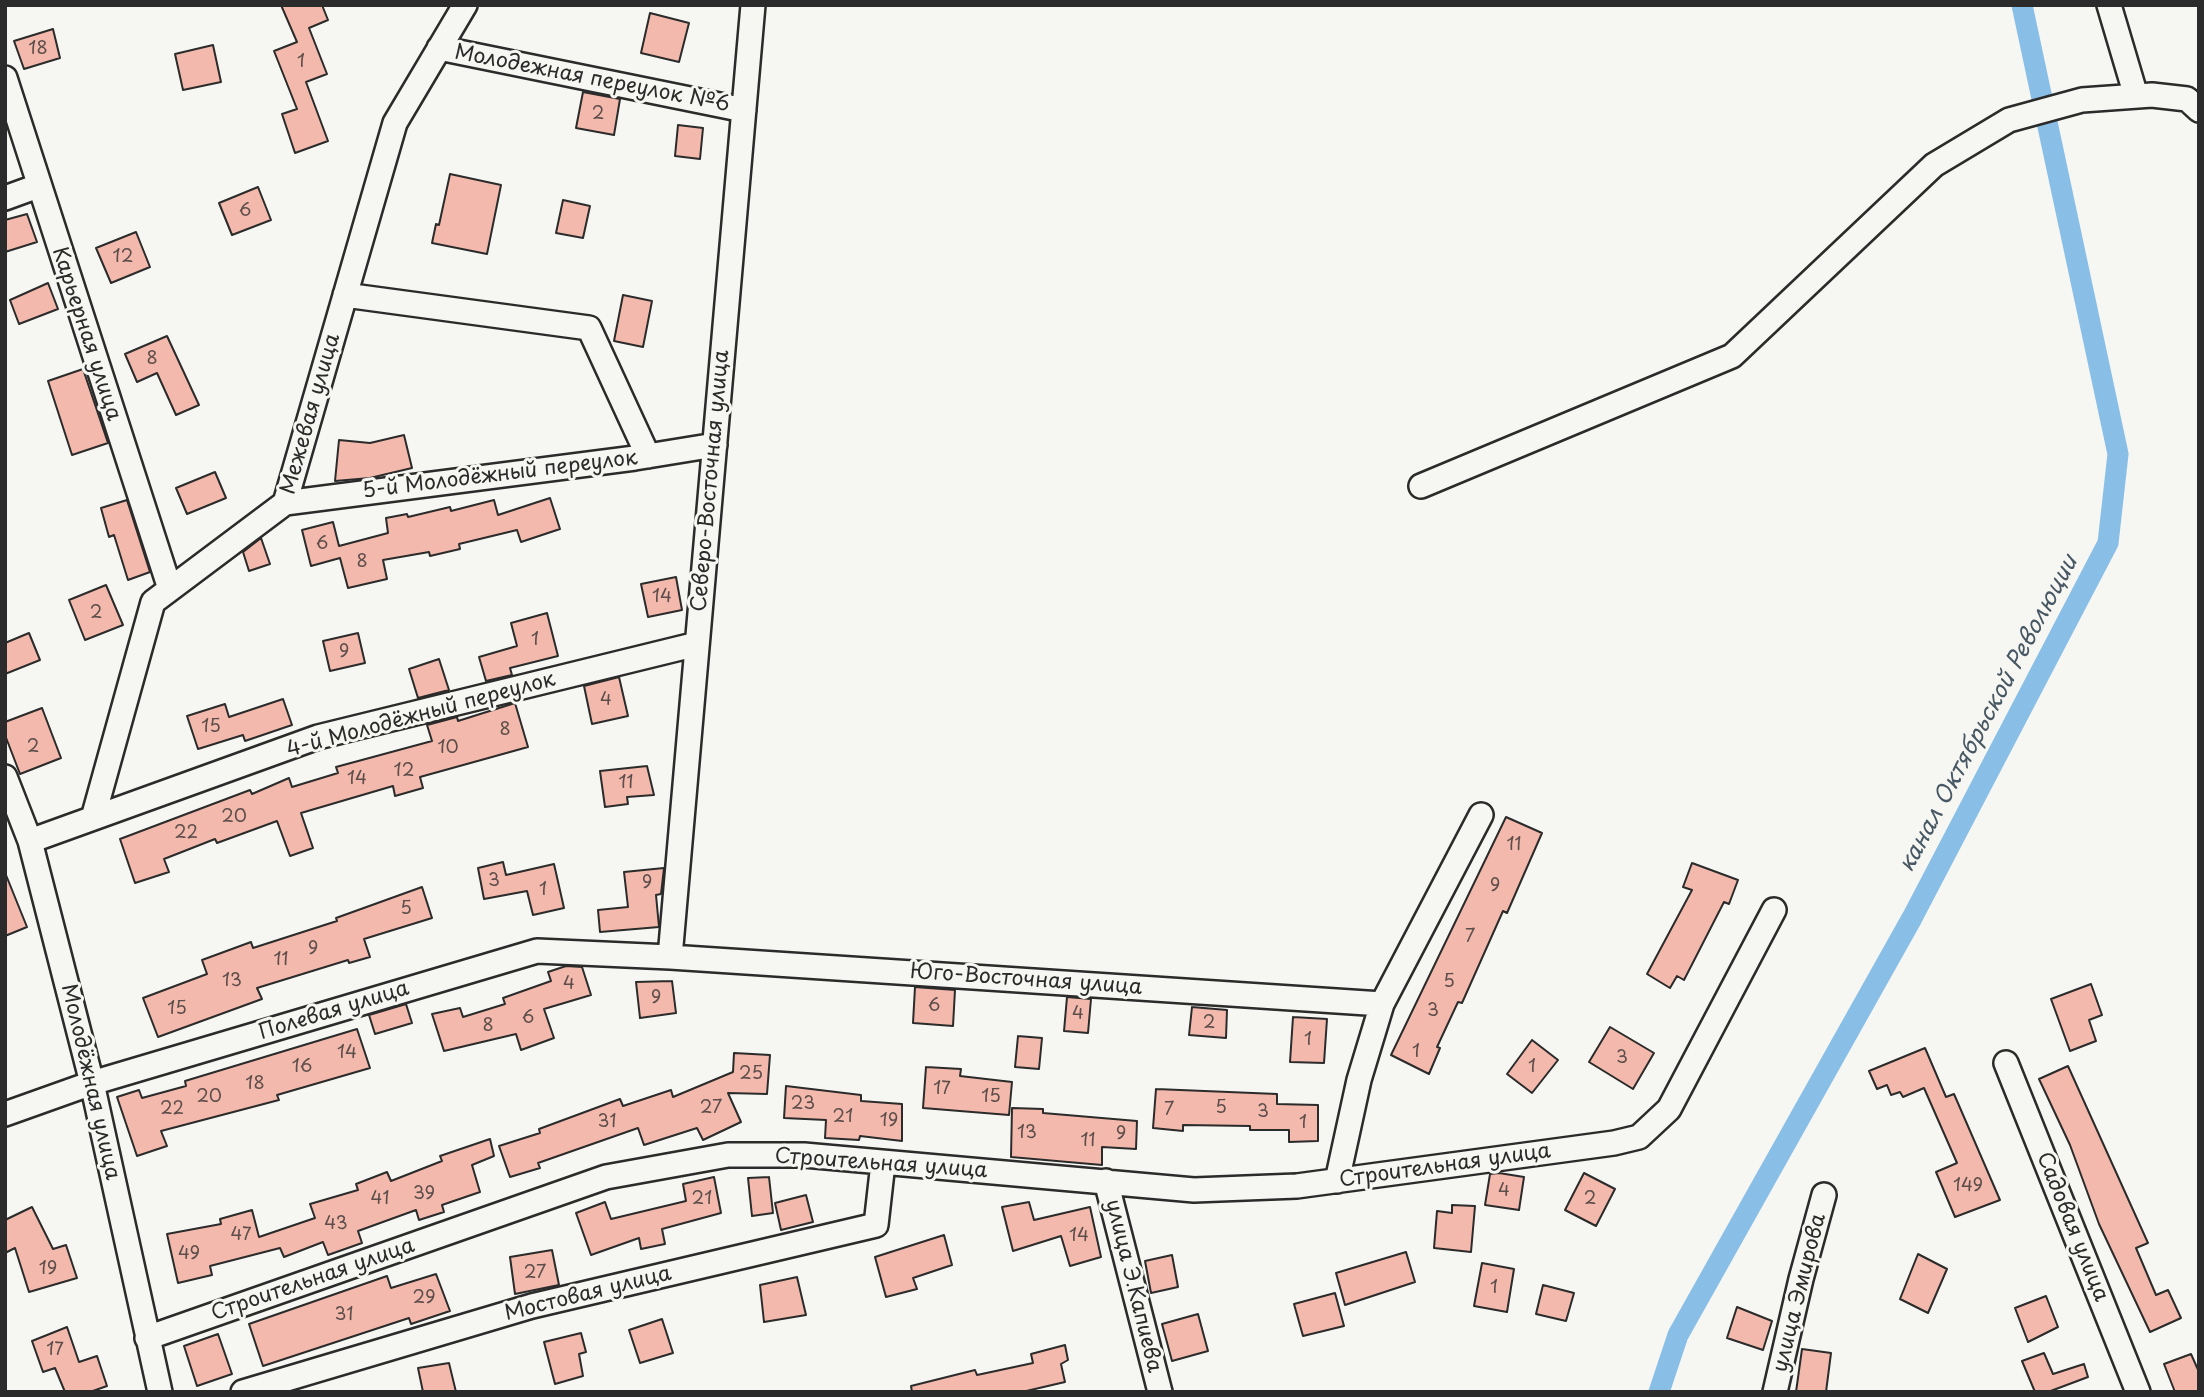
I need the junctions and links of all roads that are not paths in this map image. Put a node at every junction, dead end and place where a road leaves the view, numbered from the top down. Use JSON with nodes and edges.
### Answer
{"nodes":[{"id":1,"x":466,"y":5,"type":"edge"},
{"id":2,"x":753,"y":5,"type":"edge"},
{"id":3,"x":2109,"y":5,"type":"edge"},
{"id":4,"x":439,"y":48,"type":"junction"},
{"id":5,"x":5,"y":78,"type":"edge"},
{"id":6,"x":2136,"y":96,"type":"junction"},
{"id":7,"x":744,"y":110,"type":"junction"},
{"id":8,"x":2199,"y":110,"type":"edge"},
{"id":9,"x":38,"y":186,"type":"junction"},
{"id":10,"x":5,"y":198,"type":"edge"},
{"id":11,"x":345,"y":295,"type":"junction"},
{"id":12,"x":715,"y":445,"type":"junction"},
{"id":13,"x":648,"y":456,"type":"junction"},
{"id":14,"x":1421,"y":486,"type":"dead end"},
{"id":15,"x":285,"y":503,"type":"junction"},
{"id":16,"x":170,"y":589,"type":"junction"},
{"id":17,"x":697,"y":644,"type":"junction"},
{"id":18,"x":5,"y":777,"type":"edge"},
{"id":19,"x":1481,"y":815,"type":"dead end"},
{"id":20,"x":93,"y":818,"type":"junction"},
{"id":21,"x":30,"y":841,"type":"junction"},
{"id":22,"x":1774,"y":910,"type":"dead end"},
{"id":23,"x":670,"y":957,"type":"junction"},
{"id":24,"x":1382,"y":1004,"type":"junction"},
{"id":25,"x":2006,"y":1063,"type":"dead end"},
{"id":26,"x":92,"y":1083,"type":"junction"},
{"id":27,"x":5,"y":1114,"type":"edge"},
{"id":28,"x":883,"y":1163,"type":"junction"},
{"id":29,"x":1106,"y":1181,"type":"junction"},
{"id":30,"x":1337,"y":1181,"type":"junction"},
{"id":31,"x":1824,"y":1195,"type":"dead end"},
{"id":32,"x":148,"y":1338,"type":"junction"},
{"id":33,"x":160,"y":1392,"type":"edge"},
{"id":34,"x":243,"y":1392,"type":"edge"},
{"id":35,"x":1160,"y":1392,"type":"edge"},
{"id":36,"x":1775,"y":1392,"type":"edge"},
{"id":37,"x":2138,"y":1392,"type":"edge"}],
"edges":[{"from":1,"to":4,"type":"street","name":"Межевая улица"},
{"from":2,"to":7,"type":"street","name":"Северо-Восточная улица"},
{"from":3,"to":6,"type":"street"},
{"from":4,"to":7,"type":"street","name":"Молодежная переулок №6"},
{"from":4,"to":11,"type":"street","name":"Межевая улица"},
{"from":5,"to":9,"type":"street","name":"Карьерная улица"},
{"from":6,"to":8,"type":"street"},
{"from":6,"to":14,"type":"street"},
{"from":7,"to":12,"type":"street","name":"Северо-Восточная улица"},
{"from":9,"to":10,"type":"street"},
{"from":9,"to":16,"type":"street","name":"Карьерная улица"},
{"from":11,"to":13,"type":"street"},
{"from":11,"to":15,"type":"street","name":"Межевая улица"},
{"from":12,"to":13,"type":"street","name":"5-й Молодёжный переулок"},
{"from":12,"to":17,"type":"street","name":"Северо-Восточная улица"},
{"from":13,"to":15,"type":"street","name":"5-й Молодёжный переулок"},
{"from":15,"to":16,"type":"street","name":"Межевая улица"},
{"from":16,"to":20,"type":"street","name":"Межевая улица"},
{"from":17,"to":20,"type":"street","name":"4-й Молодёжный переулок"},
{"from":17,"to":23,"type":"street","name":"Северо-Восточная улица"},
{"from":18,"to":21,"type":"street","name":"Молодёжная улица"},
{"from":19,"to":24,"type":"street"},
{"from":20,"to":21,"type":"street","name":"4-й Молодёжный переулок"},
{"from":21,"to":26,"type":"street","name":"Молодёжная улица"},
{"from":22,"to":30,"type":"street","name":"Строительная улица"},
{"from":23,"to":24,"type":"street","name":"Юго-Восточная улица"},
{"from":23,"to":26,"type":"street","name":"Полевая улица"},
{"from":24,"to":30,"type":"street"},
{"from":25,"to":37,"type":"street","name":"Садовая улица"},
{"from":26,"to":27,"type":"street","name":"Полевая улица"},
{"from":26,"to":32,"type":"street","name":"Молодёжная улица"},
{"from":28,"to":29,"type":"street","name":"Строительная улица"},
{"from":28,"to":32,"type":"street","name":"Строительная улица"},
{"from":28,"to":34,"type":"street","name":"Мостовая улица"},
{"from":29,"to":30,"type":"street","name":"Строительная улица"},
{"from":29,"to":35,"type":"street","name":"улица Э.Капиева"},
{"from":31,"to":36,"type":"street","name":"улица Эмирова"},
{"from":32,"to":33,"type":"street","name":"Молодёжная улица"}]}
